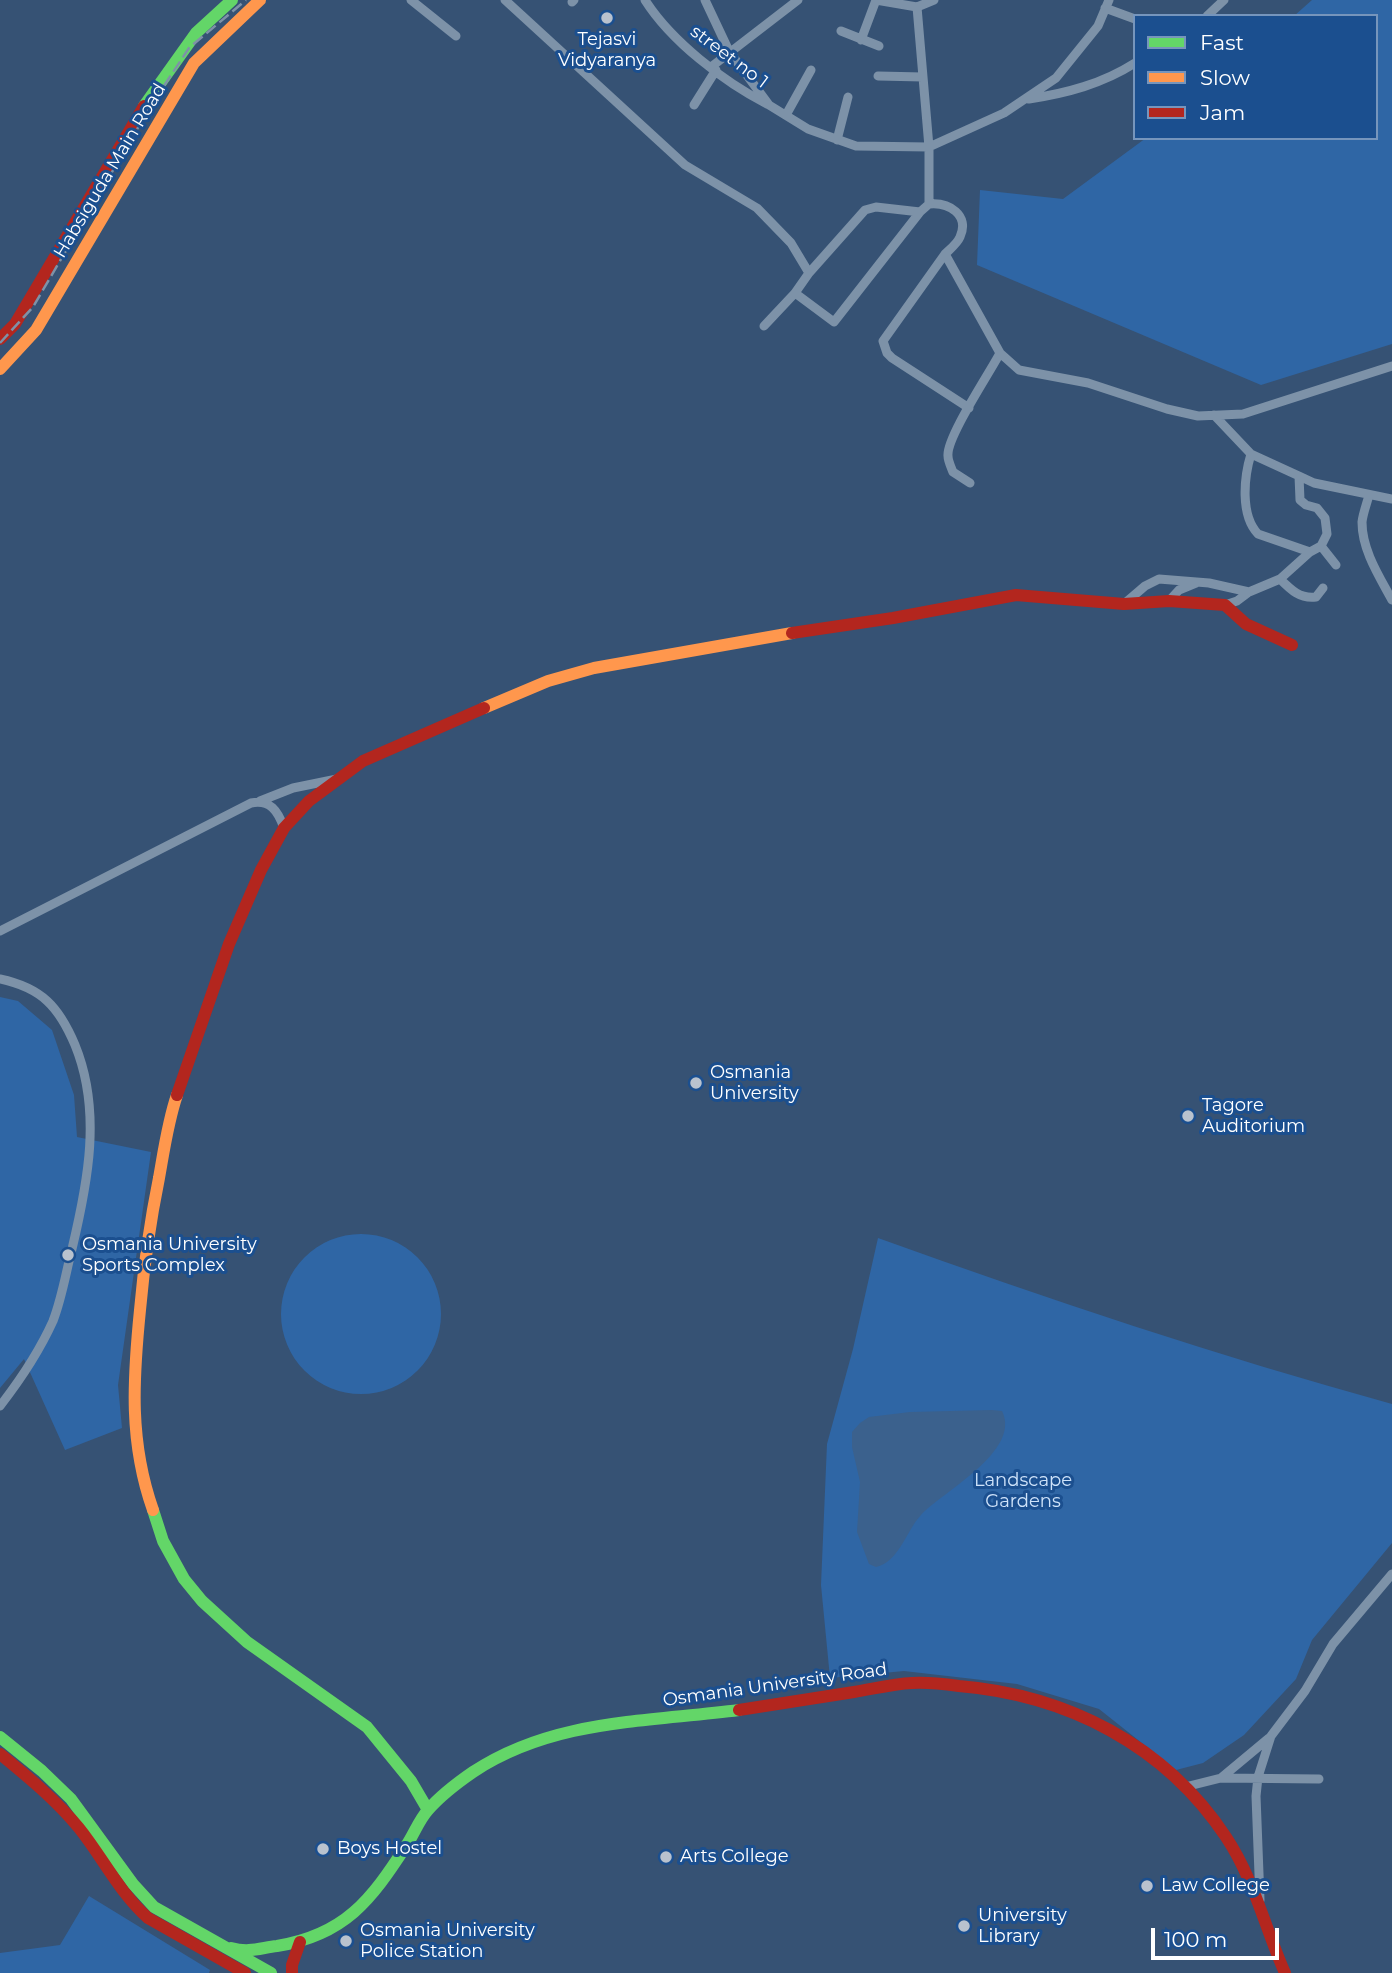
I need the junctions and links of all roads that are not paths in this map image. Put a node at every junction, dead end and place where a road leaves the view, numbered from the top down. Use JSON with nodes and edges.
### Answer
{"nodes":[{"id":1,"x":232,"y":0,"type":"edge"},
{"id":2,"x":260,"y":0,"type":"edge"},
{"id":3,"x":411,"y":0,"type":"edge"},
{"id":4,"x":505,"y":0,"type":"edge"},
{"id":5,"x":645,"y":0,"type":"edge"},
{"id":6,"x":705,"y":0,"type":"edge"},
{"id":7,"x":798,"y":0,"type":"edge"},
{"id":8,"x":876,"y":0,"type":"edge"},
{"id":9,"x":934,"y":0,"type":"edge"},
{"id":10,"x":1224,"y":0,"type":"edge"},
{"id":11,"x":1107,"y":4,"type":"edge"},
{"id":12,"x":917,"y":7,"type":"junction"},
{"id":13,"x":1209,"y":14,"type":"edge"},
{"id":14,"x":1133,"y":18,"type":"edge"},
{"id":15,"x":841,"y":32,"type":"dead end"},
{"id":16,"x":456,"y":36,"type":"dead end"},
{"id":17,"x":861,"y":40,"type":"junction"},
{"id":18,"x":879,"y":46,"type":"dead end"},
{"id":19,"x":729,"y":51,"type":"junction"},
{"id":20,"x":1133,"y":64,"type":"edge"},
{"id":21,"x":714,"y":69,"type":"junction"},
{"id":22,"x":811,"y":70,"type":"dead end"},
{"id":23,"x":878,"y":76,"type":"dead end"},
{"id":24,"x":923,"y":77,"type":"junction"},
{"id":25,"x":848,"y":97,"type":"dead end"},
{"id":26,"x":1023,"y":100,"type":"junction"},
{"id":27,"x":694,"y":105,"type":"dead end"},
{"id":28,"x":769,"y":105,"type":"junction"},
{"id":29,"x":786,"y":116,"type":"junction"},
{"id":30,"x":837,"y":140,"type":"junction"},
{"id":31,"x":929,"y":147,"type":"junction"},
{"id":32,"x":929,"y":204,"type":"junction"},
{"id":33,"x":919,"y":212,"type":"junction"},
{"id":34,"x":945,"y":254,"type":"junction"},
{"id":35,"x":809,"y":273,"type":"junction"},
{"id":36,"x":795,"y":293,"type":"junction"},
{"id":37,"x":26,"y":304,"type":"junction"},
{"id":38,"x":44,"y":316,"type":"junction"},
{"id":39,"x":764,"y":326,"type":"dead end"},
{"id":40,"x":0,"y":339,"type":"edge"},
{"id":41,"x":1000,"y":353,"type":"junction"},
{"id":42,"x":1392,"y":366,"type":"edge"},
{"id":43,"x":0,"y":369,"type":"edge"},
{"id":44,"x":969,"y":408,"type":"junction"},
{"id":45,"x":1214,"y":415,"type":"junction"},
{"id":46,"x":1251,"y":454,"type":"junction"},
{"id":47,"x":1300,"y":476,"type":"junction"},
{"id":48,"x":970,"y":483,"type":"dead end"},
{"id":49,"x":1369,"y":495,"type":"junction"},
{"id":50,"x":1392,"y":499,"type":"edge"},
{"id":51,"x":1321,"y":545,"type":"junction"},
{"id":52,"x":1310,"y":552,"type":"junction"},
{"id":53,"x":1336,"y":565,"type":"dead end"},
{"id":54,"x":1280,"y":579,"type":"junction"},
{"id":55,"x":1199,"y":582,"type":"junction"},
{"id":56,"x":1219,"y":584,"type":"junction"},
{"id":57,"x":1323,"y":588,"type":"dead end"},
{"id":58,"x":1249,"y":592,"type":"junction"},
{"id":59,"x":1392,"y":600,"type":"edge"},
{"id":60,"x":1169,"y":601,"type":"junction"},
{"id":61,"x":1124,"y":604,"type":"junction"},
{"id":62,"x":1221,"y":605,"type":"junction"},
{"id":63,"x":1292,"y":645,"type":"dead end"},
{"id":64,"x":337,"y":779,"type":"junction"},
{"id":65,"x":260,"y":801,"type":"junction"},
{"id":66,"x":284,"y":828,"type":"junction"},
{"id":67,"x":0,"y":931,"type":"edge"},
{"id":68,"x":0,"y":979,"type":"edge"},
{"id":69,"x":0,"y":1406,"type":"edge"},
{"id":70,"x":1392,"y":1574,"type":"edge"},
{"id":71,"x":1270,"y":1736,"type":"junction"},
{"id":72,"x":0,"y":1737,"type":"edge"},
{"id":73,"x":0,"y":1754,"type":"edge"},
{"id":74,"x":1258,"y":1777,"type":"junction"},
{"id":75,"x":1221,"y":1778,"type":"junction"},
{"id":76,"x":1318,"y":1779,"type":"dead end"},
{"id":77,"x":1185,"y":1787,"type":"junction"},
{"id":78,"x":428,"y":1810,"type":"junction"},
{"id":79,"x":1261,"y":1905,"type":"junction"},
{"id":80,"x":300,"y":1941,"type":"junction"},
{"id":81,"x":213,"y":1947,"type":"junction"},
{"id":82,"x":245,"y":1973,"type":"edge"},
{"id":83,"x":271,"y":1973,"type":"edge"},
{"id":84,"x":292,"y":1973,"type":"edge"},
{"id":85,"x":1285,"y":1973,"type":"edge"}],
"edges":[{"from":1,"to":37,"type":"main road","name":"Habsiguda Main Road"},
{"from":2,"to":38,"type":"main road","name":"Habsiguda Main Road"},
{"from":3,"to":16,"type":"street"},
{"from":4,"to":35,"type":"street"},
{"from":5,"to":21,"type":"street","name":"street no 1"},
{"from":6,"to":19,"type":"street"},
{"from":7,"to":19,"type":"street"},
{"from":8,"to":12,"type":"street"},
{"from":8,"to":17,"type":"street"},
{"from":9,"to":12,"type":"street"},
{"from":10,"to":13,"type":"street"},
{"from":11,"to":14,"type":"street"},
{"from":11,"to":26,"type":"street"},
{"from":12,"to":24,"type":"street"},
{"from":15,"to":17,"type":"street"},
{"from":17,"to":18,"type":"street"},
{"from":19,"to":21,"type":"street"},
{"from":19,"to":28,"type":"street"},
{"from":20,"to":26,"type":"street"},
{"from":21,"to":27,"type":"street"},
{"from":21,"to":28,"type":"street","name":"street no 1"},
{"from":22,"to":29,"type":"street"},
{"from":23,"to":24,"type":"street"},
{"from":24,"to":31,"type":"street"},
{"from":25,"to":30,"type":"street"},
{"from":26,"to":31,"type":"street"},
{"from":28,"to":29,"type":"street","name":"street no 1"},
{"from":29,"to":30,"type":"street","name":"street no 1"},
{"from":30,"to":31,"type":"street","name":"street no 1"},
{"from":31,"to":32,"type":"street"},
{"from":32,"to":33,"type":"street"},
{"from":32,"to":34,"type":"street"},
{"from":33,"to":35,"type":"street"},
{"from":33,"to":36,"type":"street"},
{"from":34,"to":41,"type":"street"},
{"from":34,"to":44,"type":"street"},
{"from":35,"to":36,"type":"street"},
{"from":36,"to":39,"type":"street"},
{"from":37,"to":38,"type":"main road"},
{"from":37,"to":40,"type":"main road","name":"Habsiguda Main Road"},
{"from":38,"to":43,"type":"main road","name":"Habsiguda Main Road"},
{"from":41,"to":44,"type":"street"},
{"from":41,"to":45,"type":"street"},
{"from":42,"to":45,"type":"street"},
{"from":44,"to":48,"type":"street"},
{"from":45,"to":46,"type":"street"},
{"from":46,"to":47,"type":"street"},
{"from":46,"to":52,"type":"street"},
{"from":47,"to":49,"type":"street"},
{"from":47,"to":51,"type":"street"},
{"from":49,"to":50,"type":"street"},
{"from":49,"to":59,"type":"street"},
{"from":51,"to":52,"type":"street"},
{"from":51,"to":53,"type":"street"},
{"from":52,"to":54,"type":"street"},
{"from":54,"to":57,"type":"street"},
{"from":54,"to":58,"type":"street"},
{"from":55,"to":56,"type":"street"},
{"from":55,"to":60,"type":"street"},
{"from":55,"to":61,"type":"street"},
{"from":56,"to":58,"type":"street"},
{"from":56,"to":62,"type":"street"},
{"from":58,"to":62,"type":"street"},
{"from":60,"to":61,"type":"main road"},
{"from":60,"to":62,"type":"main road"},
{"from":61,"to":64,"type":"main road"},
{"from":62,"to":63,"type":"main road"},
{"from":64,"to":65,"type":"street"},
{"from":64,"to":66,"type":"main road"},
{"from":65,"to":66,"type":"street"},
{"from":65,"to":67,"type":"street"},
{"from":66,"to":78,"type":"main road"},
{"from":68,"to":69,"type":"street"},
{"from":70,"to":71,"type":"street"},
{"from":71,"to":74,"type":"street"},
{"from":71,"to":75,"type":"street"},
{"from":72,"to":81,"type":"main road"},
{"from":73,"to":81,"type":"main road"},
{"from":74,"to":75,"type":"street"},
{"from":74,"to":76,"type":"street"},
{"from":74,"to":79,"type":"street"},
{"from":75,"to":77,"type":"street"},
{"from":77,"to":78,"type":"main road","name":"Osmania University Road"},
{"from":77,"to":79,"type":"main road","name":"Osmania University Road"},
{"from":78,"to":80,"type":"main road","name":"Osmania University Road"},
{"from":79,"to":85,"type":"main road","name":"Osmania University Road"},
{"from":80,"to":81,"type":"main road","name":"Osmania University Road"},
{"from":80,"to":84,"type":"main road"},
{"from":81,"to":82,"type":"main road"},
{"from":81,"to":83,"type":"main road"}]}
